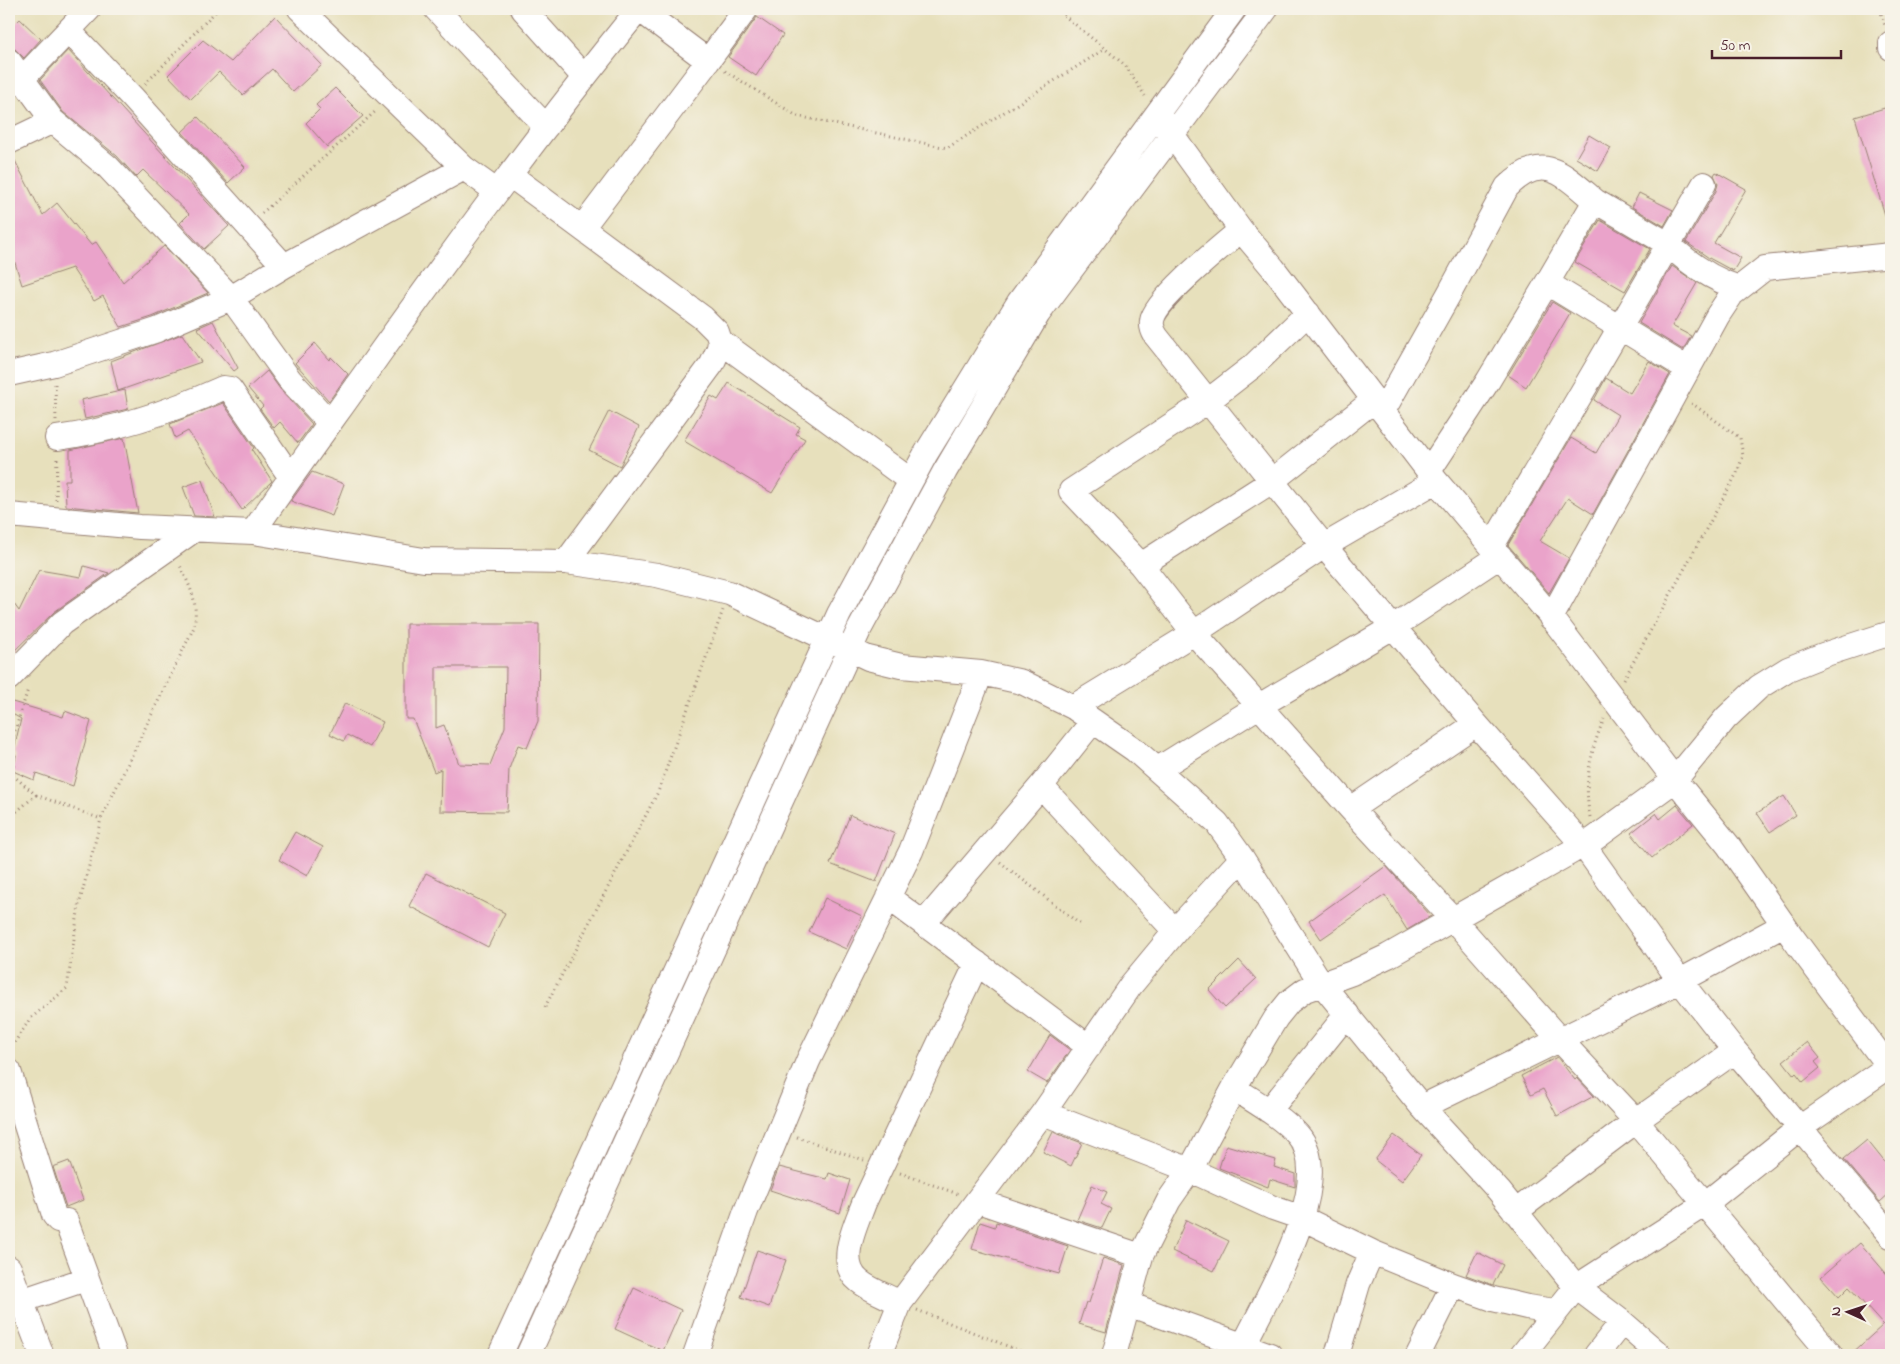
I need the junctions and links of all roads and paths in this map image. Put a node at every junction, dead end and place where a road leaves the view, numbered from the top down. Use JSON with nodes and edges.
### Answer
{"nodes":[{"id":1,"x":89,"y":9,"type":"edge"},
{"id":2,"x":218,"y":9,"type":"edge"},
{"id":3,"x":300,"y":9,"type":"edge"},
{"id":4,"x":436,"y":9,"type":"edge"},
{"id":5,"x":523,"y":9,"type":"edge"},
{"id":6,"x":639,"y":9,"type":"edge"},
{"id":7,"x":746,"y":9,"type":"edge"},
{"id":8,"x":1056,"y":9,"type":"edge"},
{"id":9,"x":1234,"y":9,"type":"edge"},
{"id":10,"x":1266,"y":9,"type":"edge"},
{"id":11,"x":69,"y":31,"type":"junction"},
{"id":12,"x":1891,"y":43,"type":"edge"},
{"id":13,"x":1105,"y":48,"type":"junction"},
{"id":14,"x":1891,"y":48,"type":"edge"},
{"id":15,"x":708,"y":61,"type":"junction"},
{"id":16,"x":13,"y":75,"type":"edge"},
{"id":17,"x":583,"y":76,"type":"junction"},
{"id":18,"x":132,"y":97,"type":"junction"},
{"id":19,"x":392,"y":97,"type":"junction"},
{"id":20,"x":1157,"y":113,"type":"junction"},
{"id":21,"x":53,"y":121,"type":"junction"},
{"id":22,"x":546,"y":127,"type":"junction"},
{"id":23,"x":1172,"y":134,"type":"junction"},
{"id":24,"x":9,"y":142,"type":"edge"},
{"id":25,"x":464,"y":168,"type":"junction"},
{"id":26,"x":503,"y":183,"type":"junction"},
{"id":27,"x":1704,"y":184,"type":"dead end"},
{"id":28,"x":1595,"y":200,"type":"junction"},
{"id":29,"x":249,"y":225,"type":"junction"},
{"id":30,"x":582,"y":228,"type":"junction"},
{"id":31,"x":1241,"y":230,"type":"junction"},
{"id":32,"x":1668,"y":244,"type":"junction"},
{"id":33,"x":1891,"y":255,"type":"edge"},
{"id":34,"x":284,"y":266,"type":"junction"},
{"id":35,"x":1547,"y":283,"type":"junction"},
{"id":36,"x":1739,"y":288,"type":"junction"},
{"id":37,"x":231,"y":298,"type":"junction"},
{"id":38,"x":1308,"y":313,"type":"junction"},
{"id":39,"x":1620,"y":329,"type":"junction"},
{"id":40,"x":720,"y":341,"type":"junction"},
{"id":41,"x":1688,"y":369,"type":"junction"},
{"id":42,"x":9,"y":374,"type":"edge"},
{"id":43,"x":1676,"y":392,"type":"junction"},
{"id":44,"x":1208,"y":401,"type":"junction"},
{"id":45,"x":1378,"y":406,"type":"junction"},
{"id":46,"x":330,"y":423,"type":"junction"},
{"id":47,"x":57,"y":438,"type":"dead end"},
{"id":48,"x":290,"y":476,"type":"junction"},
{"id":49,"x":1432,"y":476,"type":"junction"},
{"id":50,"x":910,"y":481,"type":"junction"},
{"id":51,"x":1272,"y":481,"type":"junction"},
{"id":52,"x":9,"y":515,"type":"edge"},
{"id":53,"x":194,"y":530,"type":"junction"},
{"id":54,"x":253,"y":532,"type":"junction"},
{"id":55,"x":171,"y":546,"type":"junction"},
{"id":56,"x":1324,"y":546,"type":"junction"},
{"id":57,"x":1496,"y":551,"type":"junction"},
{"id":58,"x":566,"y":562,"type":"junction"},
{"id":59,"x":1141,"y":565,"type":"junction"},
{"id":60,"x":729,"y":593,"type":"junction"},
{"id":61,"x":1552,"y":618,"type":"junction"},
{"id":62,"x":1393,"y":627,"type":"junction"},
{"id":63,"x":1194,"y":633,"type":"junction"},
{"id":64,"x":1891,"y":633,"type":"edge"},
{"id":65,"x":827,"y":639,"type":"junction"},
{"id":66,"x":850,"y":650,"type":"junction"},
{"id":67,"x":981,"y":674,"type":"junction"},
{"id":68,"x":19,"y":682,"type":"edge"},
{"id":69,"x":1614,"y":697,"type":"junction"},
{"id":70,"x":1259,"y":706,"type":"junction"},
{"id":71,"x":1073,"y":707,"type":"junction"},
{"id":72,"x":1093,"y":721,"type":"junction"},
{"id":73,"x":1476,"y":724,"type":"junction"},
{"id":74,"x":9,"y":750,"type":"edge"},
{"id":75,"x":1158,"y":769,"type":"junction"},
{"id":76,"x":9,"y":772,"type":"edge"},
{"id":77,"x":1675,"y":780,"type":"junction"},
{"id":78,"x":1041,"y":786,"type":"junction"},
{"id":79,"x":36,"y":795,"type":"junction"},
{"id":80,"x":1351,"y":810,"type":"junction"},
{"id":81,"x":9,"y":818,"type":"edge"},
{"id":82,"x":101,"y":819,"type":"junction"},
{"id":83,"x":1589,"y":843,"type":"junction"},
{"id":84,"x":986,"y":851,"type":"junction"},
{"id":85,"x":1242,"y":858,"type":"junction"},
{"id":86,"x":888,"y":897,"type":"junction"},
{"id":87,"x":1453,"y":918,"type":"junction"},
{"id":88,"x":924,"y":923,"type":"junction"},
{"id":89,"x":1784,"y":925,"type":"junction"},
{"id":90,"x":1081,"y":926,"type":"dead end"},
{"id":91,"x":1175,"y":931,"type":"junction"},
{"id":92,"x":977,"y":963,"type":"junction"},
{"id":93,"x":1680,"y":981,"type":"junction"},
{"id":94,"x":1321,"y":983,"type":"junction"},
{"id":95,"x":545,"y":1007,"type":"dead end"},
{"id":96,"x":1347,"y":1014,"type":"junction"},
{"id":97,"x":1560,"y":1040,"type":"junction"},
{"id":98,"x":1089,"y":1047,"type":"junction"},
{"id":99,"x":1736,"y":1051,"type":"junction"},
{"id":100,"x":9,"y":1052,"type":"edge"},
{"id":101,"x":1890,"y":1069,"type":"edge"},
{"id":102,"x":9,"y":1071,"type":"edge"},
{"id":103,"x":1234,"y":1088,"type":"junction"},
{"id":104,"x":1422,"y":1107,"type":"junction"},
{"id":105,"x":1269,"y":1110,"type":"junction"},
{"id":106,"x":1043,"y":1113,"type":"junction"},
{"id":107,"x":1636,"y":1121,"type":"junction"},
{"id":108,"x":1801,"y":1127,"type":"junction"},
{"id":109,"x":1190,"y":1170,"type":"junction"},
{"id":110,"x":978,"y":1201,"type":"junction"},
{"id":111,"x":1705,"y":1204,"type":"junction"},
{"id":112,"x":1515,"y":1212,"type":"junction"},
{"id":113,"x":1302,"y":1218,"type":"junction"},
{"id":114,"x":1891,"y":1236,"type":"edge"},
{"id":115,"x":1372,"y":1252,"type":"junction"},
{"id":116,"x":1141,"y":1256,"type":"junction"},
{"id":117,"x":9,"y":1268,"type":"edge"},
{"id":118,"x":86,"y":1279,"type":"junction"},
{"id":119,"x":1453,"y":1285,"type":"junction"},
{"id":120,"x":1576,"y":1287,"type":"junction"},
{"id":121,"x":15,"y":1303,"type":"edge"},
{"id":122,"x":900,"y":1304,"type":"junction"},
{"id":123,"x":1128,"y":1304,"type":"junction"},
{"id":124,"x":1555,"y":1311,"type":"junction"},
{"id":125,"x":1622,"y":1322,"type":"junction"},
{"id":126,"x":1241,"y":1351,"type":"edge"},
{"id":127,"x":1426,"y":1353,"type":"edge"},
{"id":128,"x":42,"y":1355,"type":"edge"},
{"id":129,"x":115,"y":1355,"type":"edge"},
{"id":130,"x":500,"y":1355,"type":"edge"},
{"id":131,"x":528,"y":1355,"type":"edge"},
{"id":132,"x":695,"y":1355,"type":"edge"},
{"id":133,"x":879,"y":1355,"type":"edge"},
{"id":134,"x":1030,"y":1355,"type":"edge"},
{"id":135,"x":1114,"y":1355,"type":"edge"},
{"id":136,"x":1270,"y":1355,"type":"edge"},
{"id":137,"x":1337,"y":1355,"type":"edge"},
{"id":138,"x":1522,"y":1355,"type":"edge"},
{"id":139,"x":1596,"y":1355,"type":"edge"},
{"id":140,"x":1660,"y":1355,"type":"edge"},
{"id":141,"x":1830,"y":1355,"type":"edge"}],
"edges":[{"from":1,"to":11,"type":"street"},
{"from":2,"to":18,"type":"path"},
{"from":3,"to":19,"type":"street"},
{"from":4,"to":22,"type":"street"},
{"from":5,"to":17,"type":"street"},
{"from":6,"to":15,"type":"street"},
{"from":6,"to":17,"type":"street"},
{"from":7,"to":15,"type":"street"},
{"from":8,"to":13,"type":"path"},
{"from":9,"to":20,"type":"street"},
{"from":10,"to":23,"type":"street"},
{"from":11,"to":16,"type":"street"},
{"from":11,"to":18,"type":"street"},
{"from":12,"to":14,"type":"street"},
{"from":13,"to":15,"type":"path"},
{"from":13,"to":20,"type":"path"},
{"from":15,"to":30,"type":"street"},
{"from":16,"to":21,"type":"street"},
{"from":17,"to":22,"type":"street"},
{"from":18,"to":29,"type":"street"},
{"from":19,"to":25,"type":"street"},
{"from":19,"to":29,"type":"path"},
{"from":20,"to":23,"type":"street"},
{"from":20,"to":50,"type":"street"},
{"from":21,"to":24,"type":"street"},
{"from":21,"to":37,"type":"street"},
{"from":22,"to":26,"type":"street"},
{"from":23,"to":31,"type":"street"},
{"from":23,"to":66,"type":"street"},
{"from":25,"to":26,"type":"street"},
{"from":25,"to":34,"type":"street"},
{"from":26,"to":30,"type":"street"},
{"from":26,"to":46,"type":"street"},
{"from":27,"to":32,"type":"street"},
{"from":28,"to":32,"type":"street"},
{"from":28,"to":35,"type":"street"},
{"from":28,"to":45,"type":"street"},
{"from":29,"to":34,"type":"street"},
{"from":30,"to":40,"type":"street"},
{"from":31,"to":38,"type":"street"},
{"from":31,"to":44,"type":"street"},
{"from":32,"to":36,"type":"street"},
{"from":32,"to":39,"type":"street"},
{"from":33,"to":36,"type":"street"},
{"from":34,"to":37,"type":"street"},
{"from":35,"to":39,"type":"street"},
{"from":35,"to":49,"type":"street"},
{"from":36,"to":41,"type":"street"},
{"from":37,"to":42,"type":"street"},
{"from":37,"to":46,"type":"street"},
{"from":38,"to":44,"type":"street"},
{"from":38,"to":45,"type":"street"},
{"from":39,"to":41,"type":"street"},
{"from":39,"to":57,"type":"street"},
{"from":40,"to":50,"type":"street"},
{"from":40,"to":58,"type":"street"},
{"from":41,"to":43,"type":"street"},
{"from":43,"to":61,"type":"street"},
{"from":43,"to":69,"type":"path"},
{"from":44,"to":51,"type":"street"},
{"from":44,"to":59,"type":"street"},
{"from":45,"to":49,"type":"street"},
{"from":45,"to":51,"type":"street"},
{"from":46,"to":48,"type":"street"},
{"from":47,"to":48,"type":"street"},
{"from":48,"to":54,"type":"street"},
{"from":49,"to":56,"type":"street"},
{"from":49,"to":57,"type":"street"},
{"from":50,"to":65,"type":"street"},
{"from":51,"to":56,"type":"street"},
{"from":51,"to":59,"type":"street"},
{"from":52,"to":53,"type":"street"},
{"from":53,"to":54,"type":"street"},
{"from":53,"to":55,"type":"street"},
{"from":54,"to":58,"type":"street"},
{"from":55,"to":68,"type":"street"},
{"from":55,"to":82,"type":"path"},
{"from":56,"to":62,"type":"street"},
{"from":56,"to":63,"type":"street"},
{"from":57,"to":61,"type":"street"},
{"from":57,"to":62,"type":"street"},
{"from":58,"to":60,"type":"street"},
{"from":59,"to":63,"type":"street"},
{"from":60,"to":65,"type":"street"},
{"from":60,"to":95,"type":"path"},
{"from":61,"to":69,"type":"street"},
{"from":62,"to":70,"type":"street"},
{"from":62,"to":73,"type":"street"},
{"from":63,"to":70,"type":"street"},
{"from":63,"to":71,"type":"street"},
{"from":64,"to":77,"type":"street"},
{"from":65,"to":66,"type":"street"},
{"from":65,"to":130,"type":"street"},
{"from":66,"to":67,"type":"street"},
{"from":66,"to":131,"type":"street"},
{"from":67,"to":71,"type":"street"},
{"from":67,"to":86,"type":"street"},
{"from":68,"to":74,"type":"path"},
{"from":69,"to":77,"type":"street"},
{"from":69,"to":83,"type":"path"},
{"from":70,"to":75,"type":"street"},
{"from":70,"to":80,"type":"street"},
{"from":71,"to":72,"type":"street"},
{"from":72,"to":75,"type":"street"},
{"from":72,"to":78,"type":"street"},
{"from":73,"to":80,"type":"street"},
{"from":73,"to":83,"type":"street"},
{"from":75,"to":85,"type":"street"},
{"from":76,"to":79,"type":"path"},
{"from":77,"to":83,"type":"street"},
{"from":77,"to":89,"type":"street"},
{"from":78,"to":84,"type":"street"},
{"from":78,"to":91,"type":"street"},
{"from":79,"to":81,"type":"path"},
{"from":79,"to":82,"type":"path"},
{"from":80,"to":87,"type":"street"},
{"from":82,"to":100,"type":"path"},
{"from":83,"to":87,"type":"street"},
{"from":83,"to":93,"type":"street"},
{"from":84,"to":88,"type":"street"},
{"from":84,"to":90,"type":"path"},
{"from":85,"to":91,"type":"street"},
{"from":85,"to":94,"type":"street"},
{"from":86,"to":88,"type":"street"},
{"from":86,"to":132,"type":"street"},
{"from":87,"to":94,"type":"street"},
{"from":87,"to":97,"type":"street"},
{"from":88,"to":92,"type":"street"},
{"from":89,"to":93,"type":"street"},
{"from":89,"to":101,"type":"street"},
{"from":91,"to":98,"type":"street"},
{"from":92,"to":98,"type":"street"},
{"from":92,"to":122,"type":"street"},
{"from":93,"to":97,"type":"street"},
{"from":93,"to":99,"type":"street"},
{"from":94,"to":96,"type":"street"},
{"from":94,"to":103,"type":"street"},
{"from":96,"to":104,"type":"street"},
{"from":96,"to":105,"type":"street"},
{"from":97,"to":104,"type":"street"},
{"from":97,"to":107,"type":"street"},
{"from":98,"to":106,"type":"street"},
{"from":99,"to":107,"type":"street"},
{"from":99,"to":108,"type":"street"},
{"from":101,"to":108,"type":"street"},
{"from":102,"to":118,"type":"street"},
{"from":103,"to":105,"type":"street"},
{"from":103,"to":109,"type":"street"},
{"from":104,"to":112,"type":"street"},
{"from":105,"to":113,"type":"street"},
{"from":106,"to":109,"type":"street"},
{"from":106,"to":110,"type":"street"},
{"from":107,"to":111,"type":"street"},
{"from":107,"to":112,"type":"street"},
{"from":108,"to":111,"type":"street"},
{"from":108,"to":114,"type":"street"},
{"from":109,"to":113,"type":"street"},
{"from":109,"to":116,"type":"street"},
{"from":110,"to":116,"type":"street"},
{"from":110,"to":122,"type":"street"},
{"from":111,"to":120,"type":"street"},
{"from":111,"to":141,"type":"street"},
{"from":112,"to":120,"type":"street"},
{"from":113,"to":115,"type":"street"},
{"from":113,"to":126,"type":"street"},
{"from":115,"to":119,"type":"street"},
{"from":115,"to":137,"type":"street"},
{"from":116,"to":123,"type":"street"},
{"from":117,"to":121,"type":"street"},
{"from":118,"to":121,"type":"street"},
{"from":118,"to":129,"type":"street"},
{"from":119,"to":124,"type":"street"},
{"from":119,"to":127,"type":"street"},
{"from":120,"to":124,"type":"street"},
{"from":120,"to":125,"type":"street"},
{"from":121,"to":128,"type":"street"},
{"from":122,"to":133,"type":"street"},
{"from":122,"to":134,"type":"path"},
{"from":123,"to":126,"type":"street"},
{"from":123,"to":135,"type":"street"},
{"from":124,"to":138,"type":"street"},
{"from":125,"to":139,"type":"street"},
{"from":125,"to":140,"type":"street"},
{"from":126,"to":136,"type":"street"}]}
